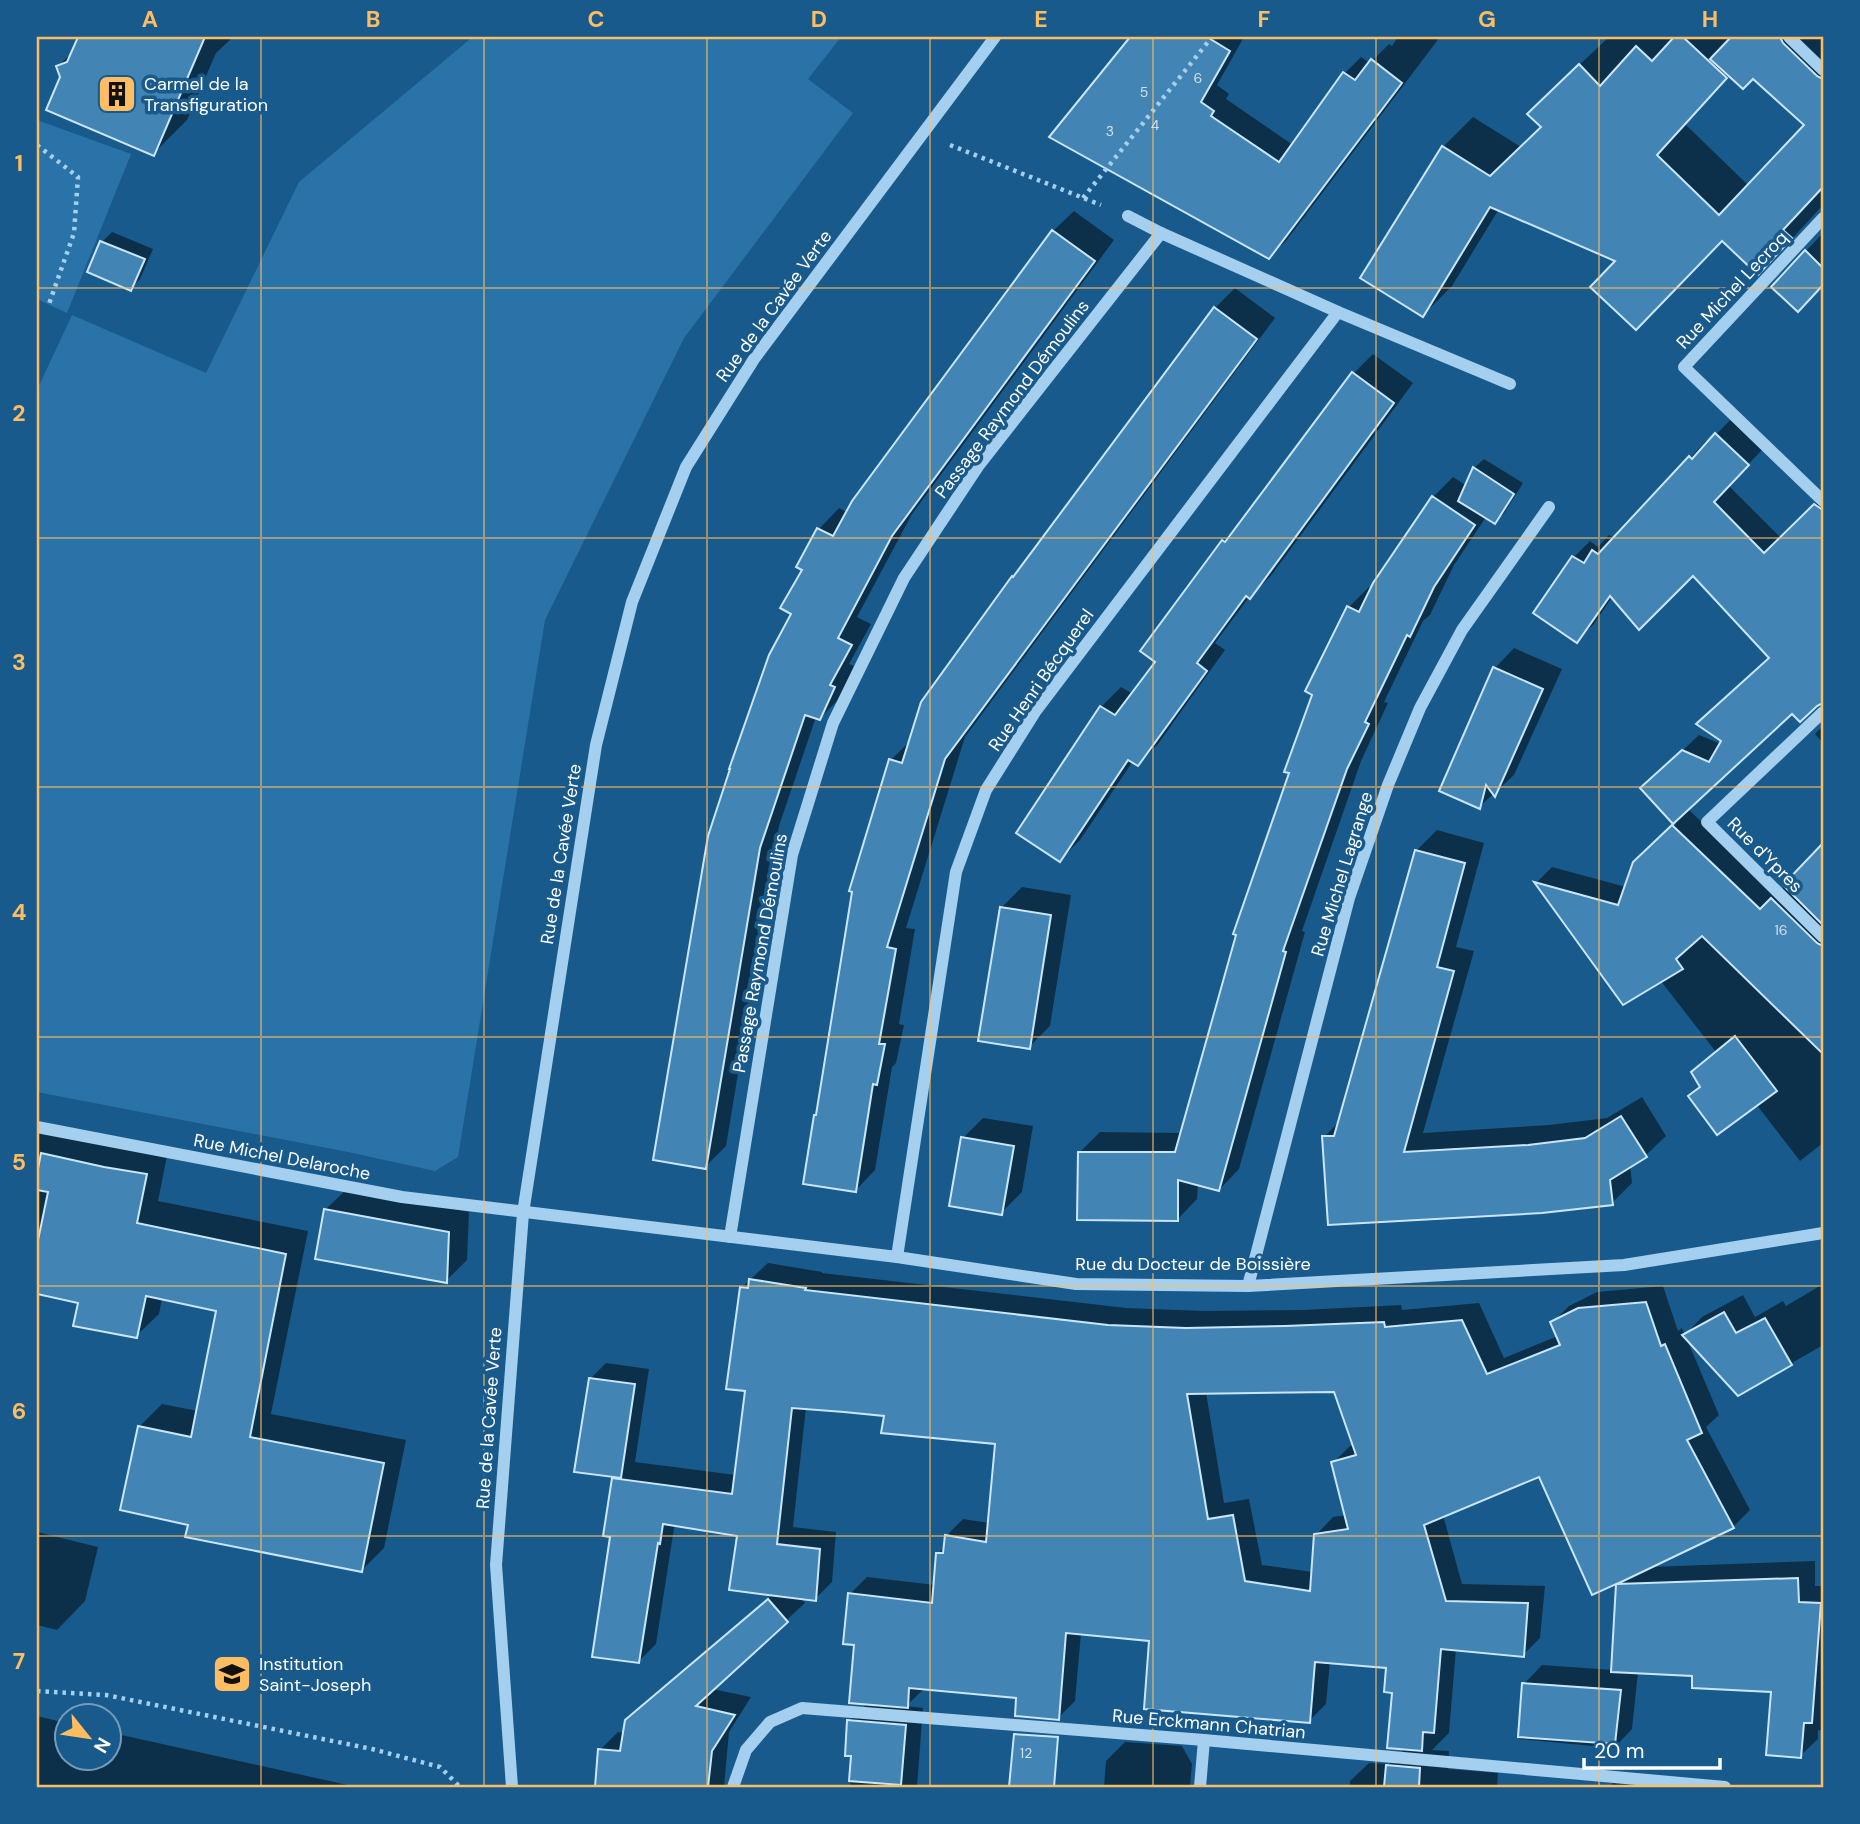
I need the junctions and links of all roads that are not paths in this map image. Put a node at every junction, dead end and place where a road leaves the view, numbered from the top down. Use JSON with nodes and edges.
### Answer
{"nodes":[{"id":1,"x":995,"y":37,"type":"edge"},
{"id":2,"x":1789,"y":37,"type":"edge"},
{"id":3,"x":1823,"y":70,"type":"edge"},
{"id":4,"x":1128,"y":216,"type":"dead end"},
{"id":5,"x":1823,"y":218,"type":"edge"},
{"id":6,"x":1161,"y":233,"type":"junction"},
{"id":7,"x":1338,"y":312,"type":"junction"},
{"id":8,"x":1510,"y":384,"type":"dead end"},
{"id":9,"x":1823,"y":501,"type":"edge"},
{"id":10,"x":1549,"y":507,"type":"dead end"},
{"id":11,"x":1823,"y":712,"type":"edge"},
{"id":12,"x":1823,"y":937,"type":"edge"},
{"id":13,"x":37,"y":1127,"type":"edge"},
{"id":14,"x":523,"y":1213,"type":"junction"},
{"id":15,"x":1823,"y":1233,"type":"edge"},
{"id":16,"x":730,"y":1237,"type":"junction"},
{"id":17,"x":897,"y":1257,"type":"junction"},
{"id":18,"x":1248,"y":1286,"type":"junction"},
{"id":19,"x":1204,"y":1740,"type":"junction"},
{"id":20,"x":512,"y":1787,"type":"edge"},
{"id":21,"x":733,"y":1787,"type":"edge"},
{"id":22,"x":1200,"y":1787,"type":"edge"},
{"id":23,"x":1725,"y":1787,"type":"edge"}],
"edges":[{"from":1,"to":14,"type":"street","name":"Rue de la Cavée Verte"},
{"from":2,"to":3,"type":"street"},
{"from":4,"to":6,"type":"street"},
{"from":5,"to":9,"type":"street","name":"Rue Michel Lecroq"},
{"from":6,"to":7,"type":"street"},
{"from":6,"to":16,"type":"street","name":"Passage Raymond Démoulins"},
{"from":7,"to":8,"type":"street"},
{"from":7,"to":17,"type":"street","name":"Rue Henri Bécquerel"},
{"from":10,"to":18,"type":"street","name":"Rue Michel Lagrange"},
{"from":11,"to":12,"type":"street","name":"Rue d'Ypres"},
{"from":13,"to":14,"type":"street","name":"Rue Michel Delaroche"},
{"from":14,"to":16,"type":"street","name":"Rue du Docteur de Boissière"},
{"from":14,"to":20,"type":"street","name":"Rue de la Cavée Verte"},
{"from":15,"to":18,"type":"street","name":"Rue du Docteur de Boissière"},
{"from":16,"to":17,"type":"street","name":"Rue du Docteur de Boissière"},
{"from":17,"to":18,"type":"street","name":"Rue du Docteur de Boissière"},
{"from":19,"to":21,"type":"street","name":"Rue Erckmann Chatrian"},
{"from":19,"to":22,"type":"street"},
{"from":19,"to":23,"type":"street","name":"Rue Erckmann Chatrian"}]}
